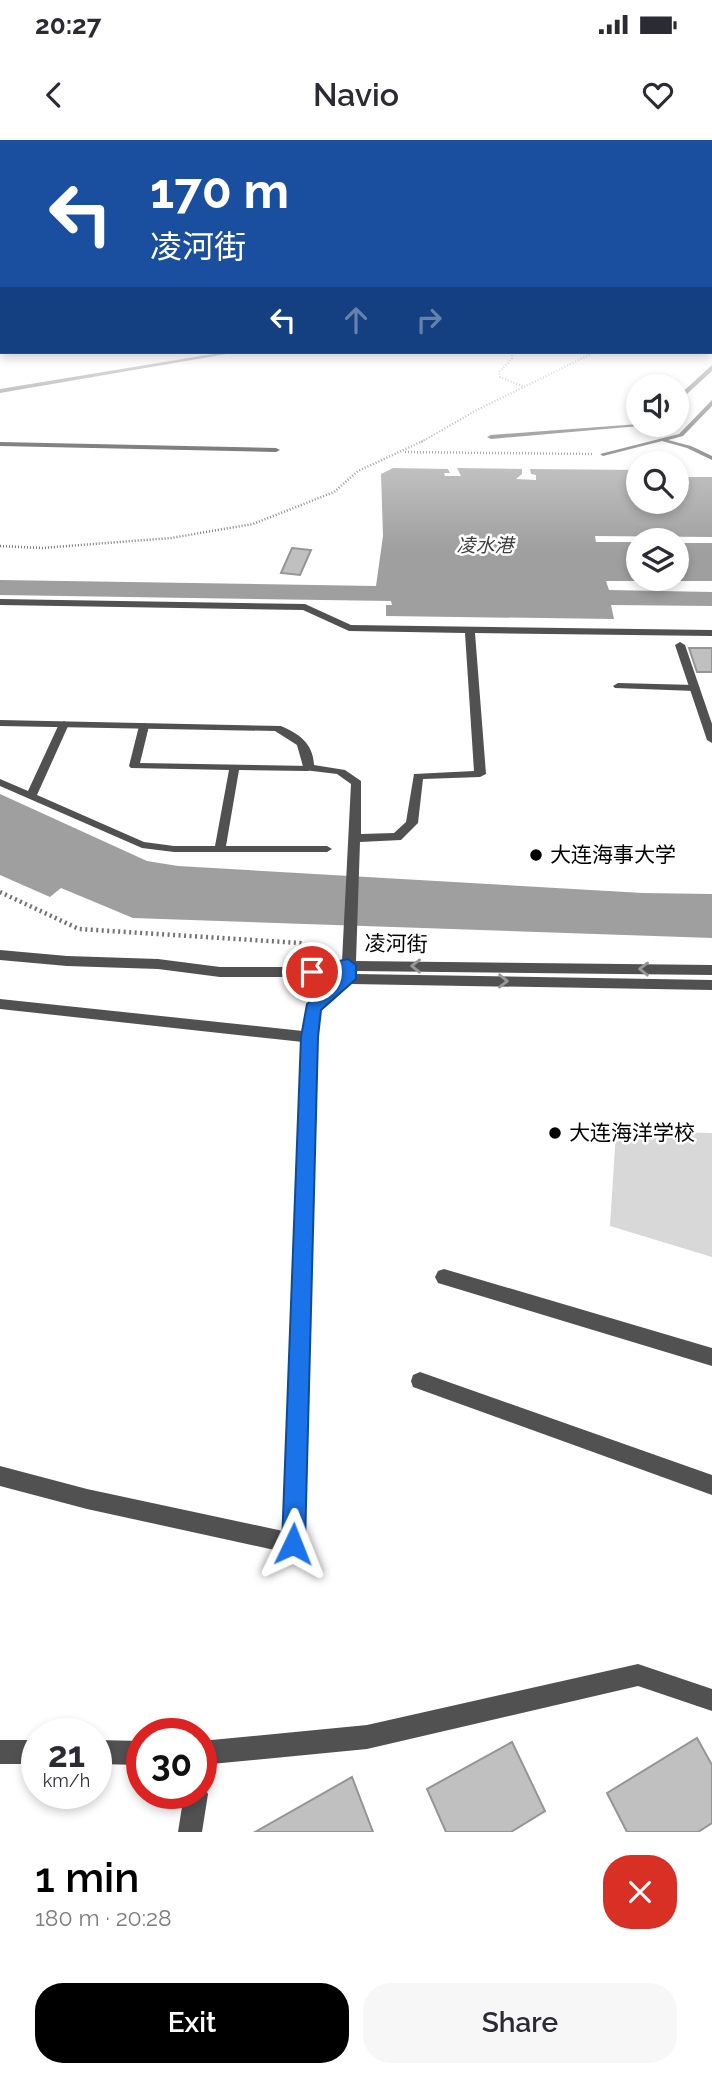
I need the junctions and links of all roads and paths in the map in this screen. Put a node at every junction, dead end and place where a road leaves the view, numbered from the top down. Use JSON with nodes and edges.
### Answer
{"nodes":[{"id":1,"x":513,"y":393,"type":"edge"},
{"id":2,"x":712,"y":402,"type":"edge"},
{"id":3,"x":626,"y":427,"type":"edge"},
{"id":4,"x":491,"y":437,"type":"dead end"},
{"id":5,"x":662,"y":440,"type":"junction"},
{"id":6,"x":0,"y":444,"type":"edge"},
{"id":7,"x":276,"y":450,"type":"dead end"},
{"id":8,"x":403,"y":452,"type":"junction"},
{"id":9,"x":603,"y":454,"type":"joint"},
{"id":10,"x":711,"y":458,"type":"edge"},
{"id":11,"x":0,"y":546,"type":"edge"},
{"id":12,"x":0,"y":602,"type":"edge"},
{"id":13,"x":470,"y":629,"type":"junction"},
{"id":14,"x":712,"y":633,"type":"edge"},
{"id":15,"x":680,"y":645,"type":"dead end"},
{"id":16,"x":618,"y":686,"type":"dead end"},
{"id":17,"x":695,"y":688,"type":"junction"},
{"id":18,"x":0,"y":723,"type":"edge"},
{"id":19,"x":64,"y":724,"type":"junction"},
{"id":20,"x":144,"y":726,"type":"junction"},
{"id":21,"x":712,"y":740,"type":"edge"},
{"id":22,"x":308,"y":768,"type":"junction"},
{"id":23,"x":234,"y":769,"type":"junction"},
{"id":24,"x":0,"y":782,"type":"edge"},
{"id":25,"x":31,"y":796,"type":"junction"},
{"id":26,"x":354,"y":838,"type":"junction"},
{"id":27,"x":220,"y":849,"type":"junction"},
{"id":28,"x":327,"y":849,"type":"dead end"},
{"id":29,"x":0,"y":892,"type":"edge"},
{"id":30,"x":0,"y":955,"type":"edge"},
{"id":31,"x":343,"y":966,"type":"junction"},
{"id":32,"x":712,"y":970,"type":"edge"},
{"id":33,"x":712,"y":985,"type":"edge"},
{"id":34,"x":0,"y":1004,"type":"edge"},
{"id":35,"x":310,"y":1037,"type":"junction"},
{"id":36,"x":444,"y":1277,"type":"dead end"},
{"id":37,"x":712,"y":1357,"type":"edge"},
{"id":38,"x":420,"y":1381,"type":"dead end"},
{"id":39,"x":0,"y":1476,"type":"edge"},
{"id":40,"x":712,"y":1485,"type":"edge"},
{"id":41,"x":712,"y":1700,"type":"edge"},
{"id":42,"x":0,"y":1752,"type":"edge"},
{"id":43,"x":21,"y":1752,"type":"edge"},
{"id":44,"x":217,"y":1752,"type":"edge"},
{"id":45,"x":194,"y":1809,"type":"edge"},
{"id":46,"x":190,"y":1832,"type":"edge"}],
"edges":[{"from":1,"to":8,"type":"path"},
{"from":2,"to":5,"type":"lane"},
{"from":3,"to":4,"type":"street"},
{"from":5,"to":9,"type":"lane"},
{"from":5,"to":10,"type":"lane"},
{"from":6,"to":7,"type":"main road"},
{"from":8,"to":9,"type":"path"},
{"from":8,"to":11,"type":"path"},
{"from":12,"to":13,"type":"street"},
{"from":13,"to":14,"type":"street"},
{"from":13,"to":26,"type":"street"},
{"from":15,"to":17,"type":"street"},
{"from":16,"to":17,"type":"lane"},
{"from":17,"to":21,"type":"street"},
{"from":18,"to":19,"type":"street"},
{"from":19,"to":20,"type":"street"},
{"from":19,"to":25,"type":"lane"},
{"from":20,"to":22,"type":"street"},
{"from":20,"to":23,"type":"lane"},
{"from":22,"to":23,"type":"lane"},
{"from":22,"to":26,"type":"street"},
{"from":23,"to":27,"type":"lane"},
{"from":24,"to":25,"type":"lane"},
{"from":25,"to":27,"type":"lane"},
{"from":26,"to":31,"type":"street"},
{"from":27,"to":28,"type":"lane"},
{"from":29,"to":31,"type":"path"},
{"from":30,"to":31,"type":"street","name":"凌河街"},
{"from":32,"to":31,"type":"street","name":"凌河街","one_way":true},
{"from":31,"to":33,"type":"street","name":"凌河街","one_way":true},
{"from":31,"to":35,"type":"street"},
{"from":34,"to":35,"type":"street"},
{"from":35,"to":39,"type":"street"},
{"from":36,"to":37,"type":"street"},
{"from":38,"to":40,"type":"street"},
{"from":41,"to":44,"type":"street"},
{"from":42,"to":43,"type":"street"},
{"from":45,"to":46,"type":"street"}]}
